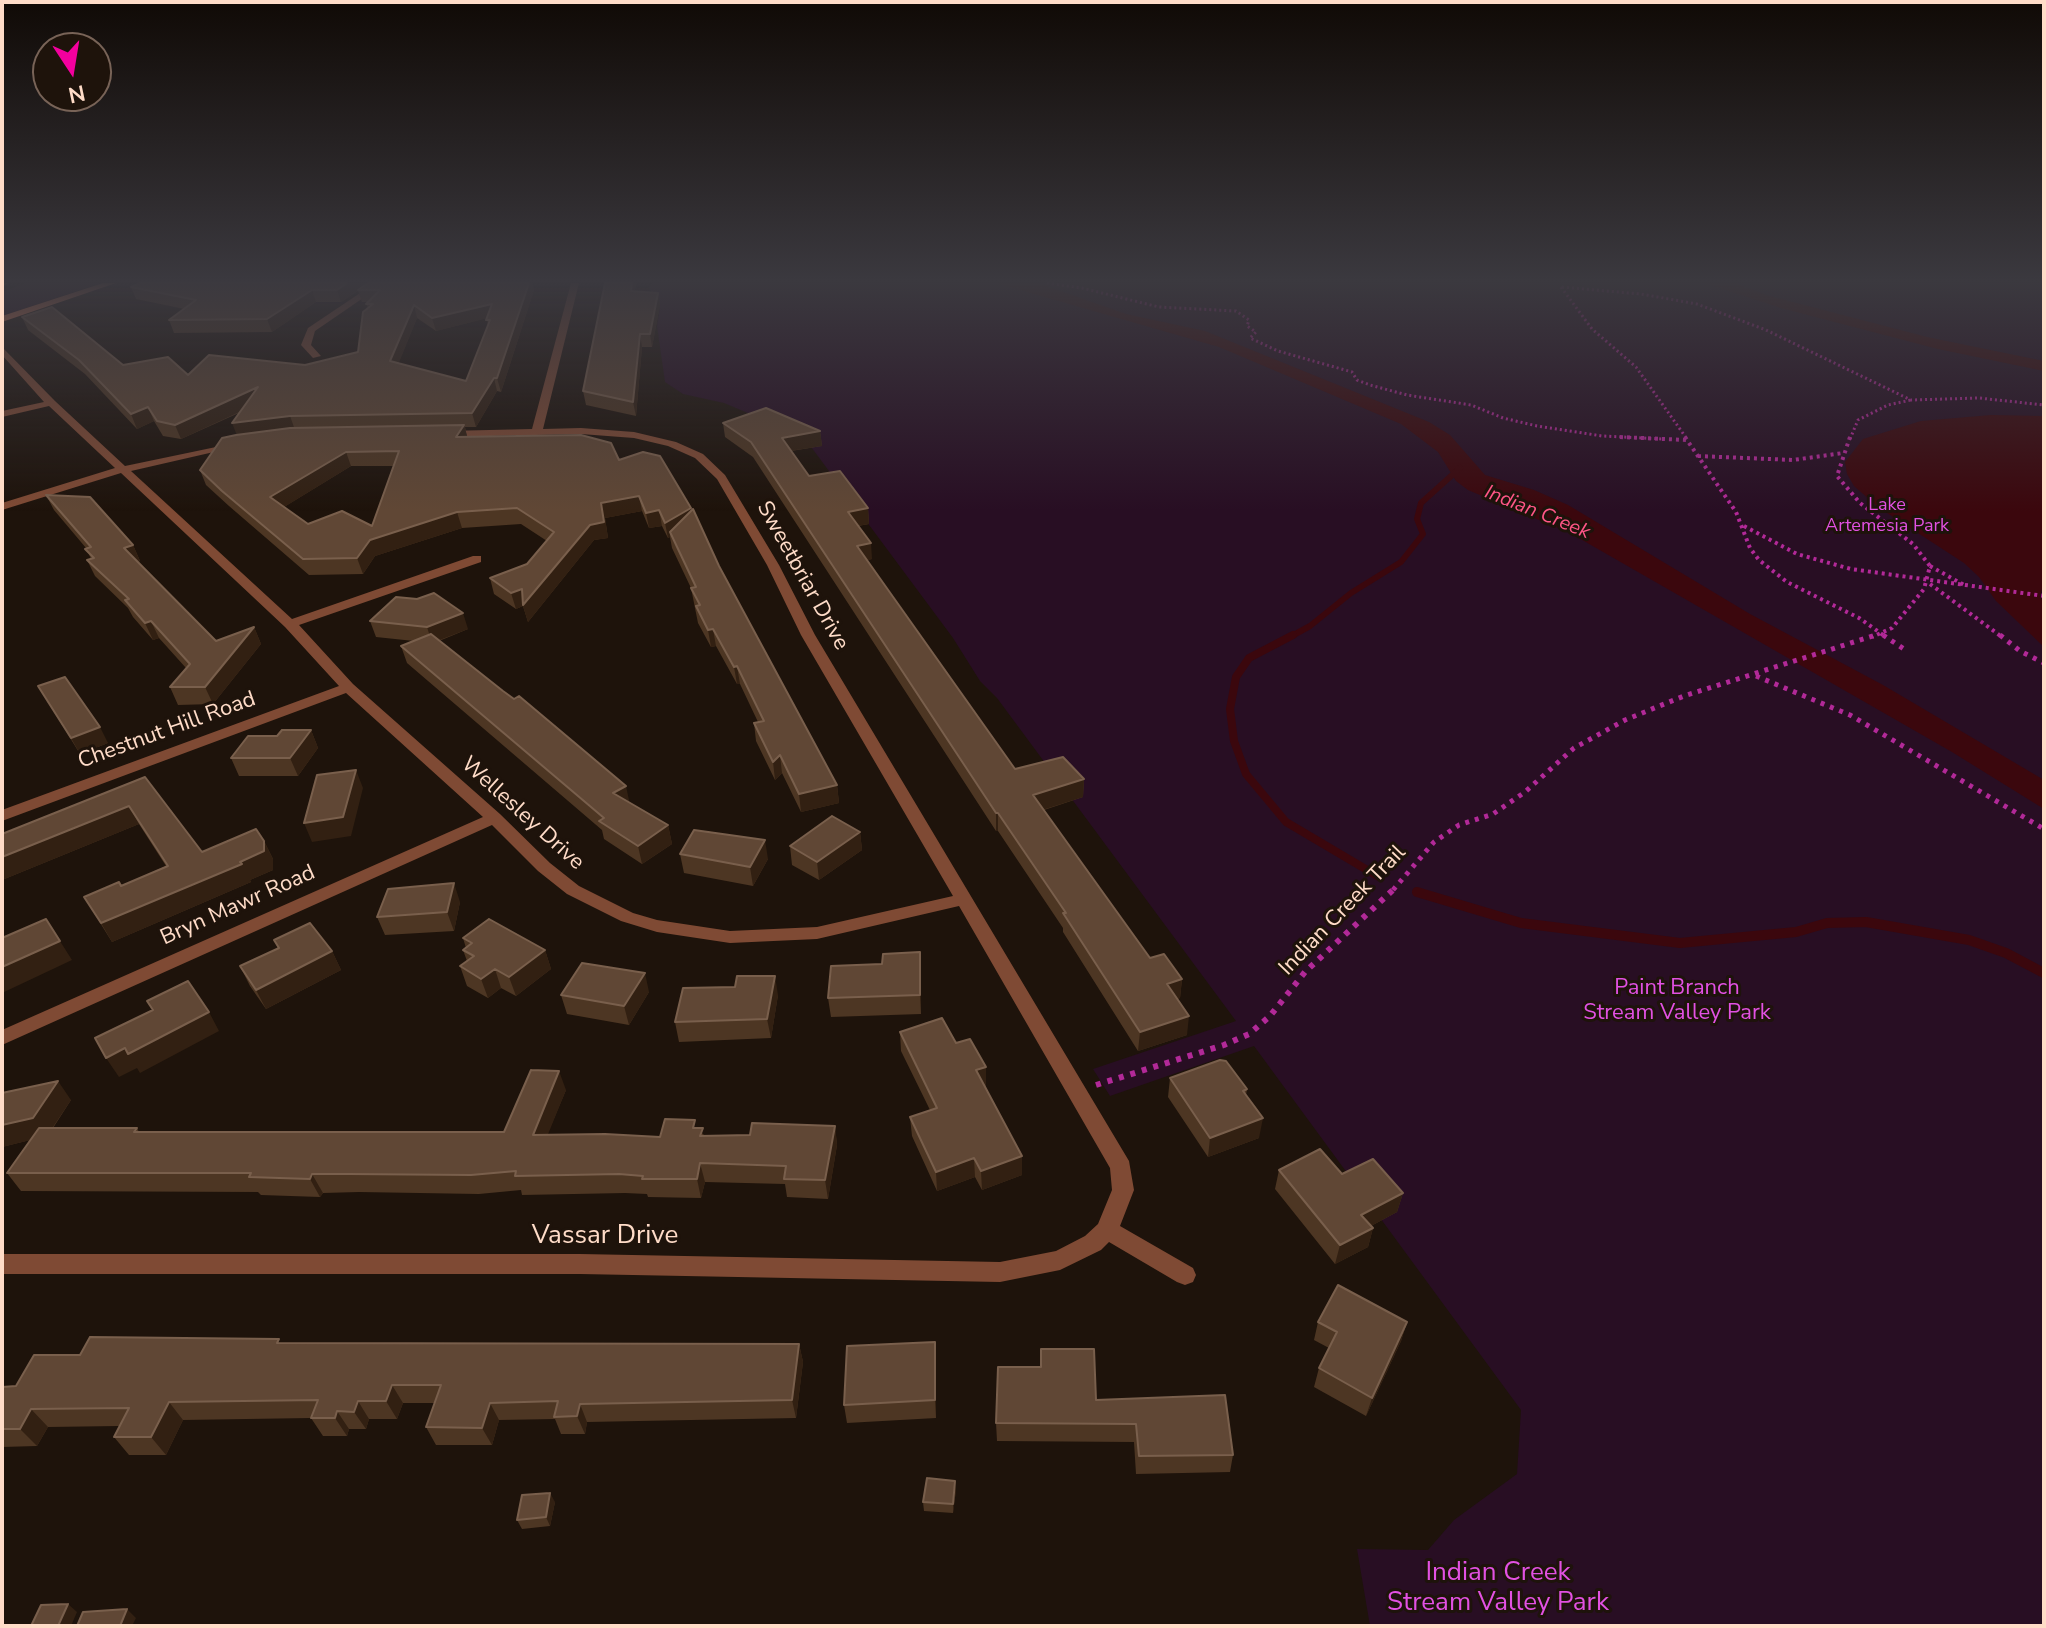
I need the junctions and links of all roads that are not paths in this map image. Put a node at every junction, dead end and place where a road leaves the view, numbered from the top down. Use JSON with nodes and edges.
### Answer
{"nodes":[{"id":1,"x":10,"y":359,"type":"edge"},
{"id":2,"x":555,"y":359,"type":"edge"},
{"id":3,"x":51,"y":403,"type":"junction"},
{"id":4,"x":2,"y":414,"type":"edge"},
{"id":5,"x":537,"y":431,"type":"junction"},
{"id":6,"x":427,"y":435,"type":"edge"},
{"id":7,"x":253,"y":441,"type":"edge"},
{"id":8,"x":124,"y":469,"type":"junction"},
{"id":9,"x":2,"y":507,"type":"edge"},
{"id":10,"x":477,"y":559,"type":"dead end"},
{"id":11,"x":290,"y":624,"type":"junction"},
{"id":12,"x":348,"y":687,"type":"junction"},
{"id":13,"x":2,"y":816,"type":"edge"},
{"id":14,"x":494,"y":818,"type":"junction"},
{"id":15,"x":964,"y":899,"type":"junction"},
{"id":16,"x":2,"y":1038,"type":"edge"},
{"id":17,"x":1107,"y":1230,"type":"junction"},
{"id":18,"x":2,"y":1264,"type":"edge"},
{"id":19,"x":1185,"y":1275,"type":"dead end"}],
"edges":[{"from":1,"to":3,"type":"street","name":"Wellesley Drive"},
{"from":2,"to":5,"type":"street"},
{"from":3,"to":4,"type":"street"},
{"from":3,"to":8,"type":"street","name":"Wellesley Drive"},
{"from":5,"to":6,"type":"street","name":"Sweetbriar Drive"},
{"from":5,"to":15,"type":"street","name":"Sweetbriar Drive"},
{"from":7,"to":8,"type":"street"},
{"from":8,"to":9,"type":"street"},
{"from":8,"to":11,"type":"street","name":"Wellesley Drive"},
{"from":10,"to":11,"type":"street"},
{"from":11,"to":12,"type":"street","name":"Wellesley Drive"},
{"from":12,"to":13,"type":"street","name":"Chestnut Hill Road"},
{"from":12,"to":14,"type":"street","name":"Wellesley Drive"},
{"from":14,"to":15,"type":"street","name":"Wellesley Drive"},
{"from":14,"to":16,"type":"street","name":"Bryn Mawr Road"},
{"from":15,"to":17,"type":"street","name":"Sweetbriar Drive"},
{"from":17,"to":18,"type":"street","name":"Vassar Drive"},
{"from":17,"to":19,"type":"street"}]}
